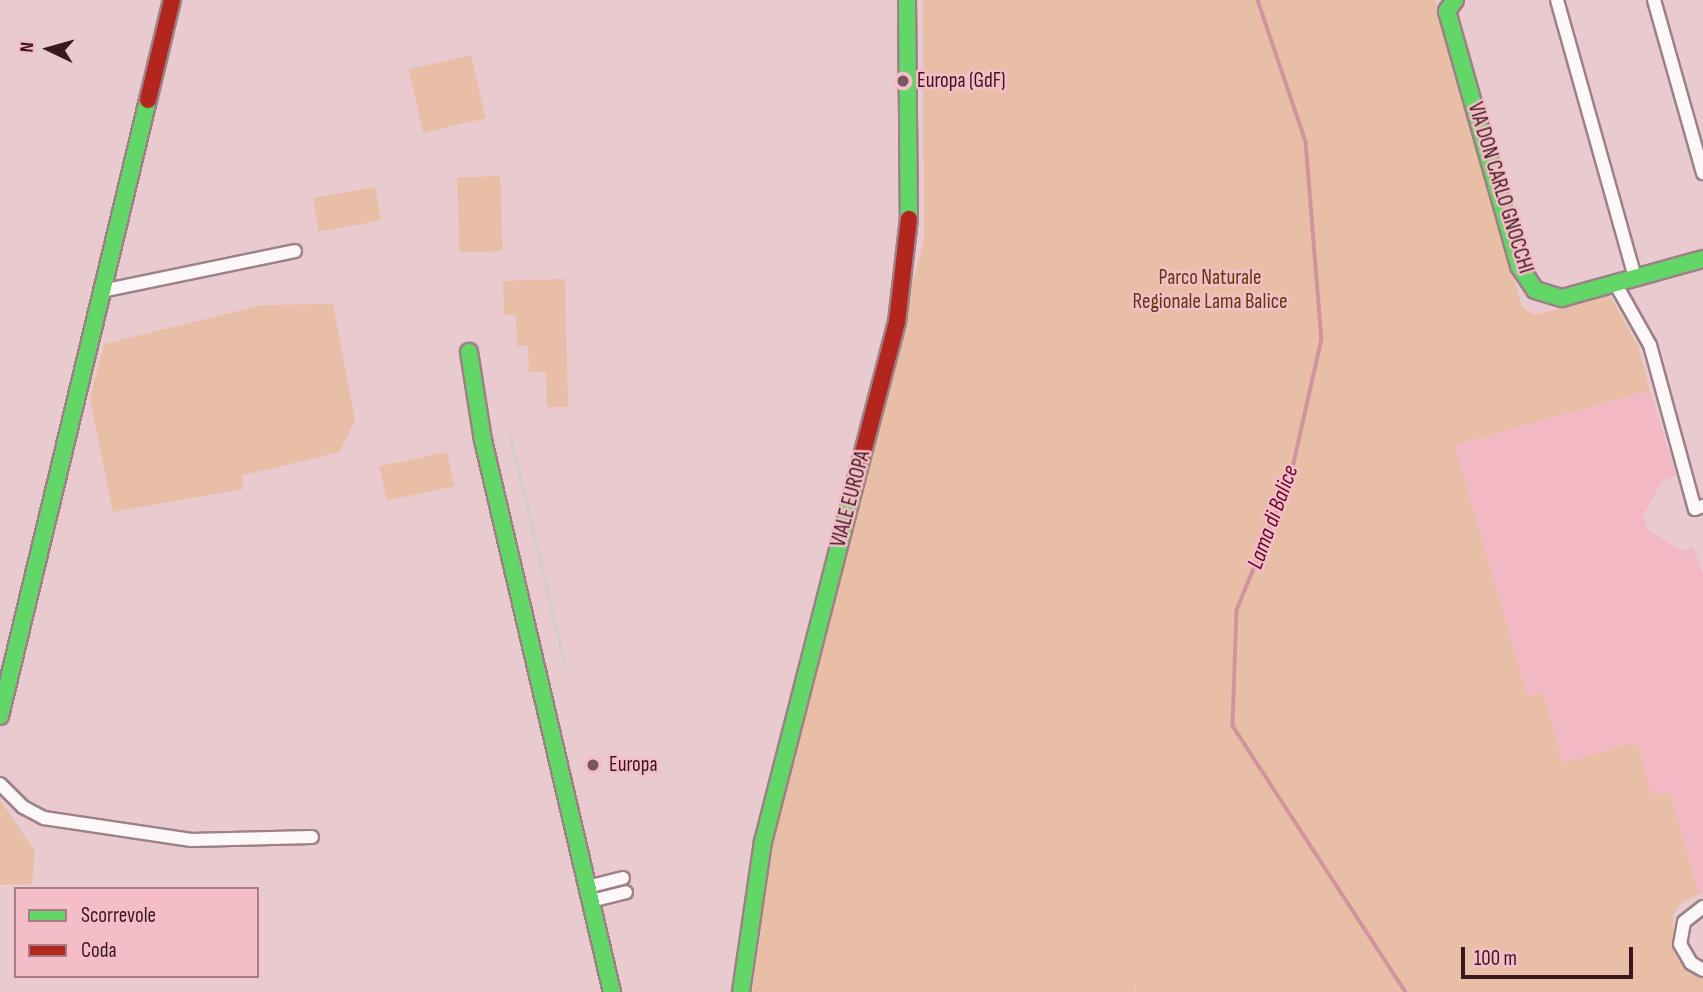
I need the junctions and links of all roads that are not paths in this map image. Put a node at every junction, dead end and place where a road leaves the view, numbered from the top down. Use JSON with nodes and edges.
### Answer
{"nodes":[{"id":1,"x":172,"y":0,"type":"edge"},
{"id":2,"x":908,"y":0,"type":"edge"},
{"id":3,"x":1455,"y":0,"type":"edge"},
{"id":4,"x":1558,"y":0,"type":"edge"},
{"id":5,"x":1654,"y":0,"type":"edge"},
{"id":6,"x":1703,"y":173,"type":"edge"},
{"id":7,"x":295,"y":251,"type":"dead end"},
{"id":8,"x":1703,"y":258,"type":"edge"},
{"id":9,"x":1636,"y":278,"type":"junction"},
{"id":10,"x":1615,"y":284,"type":"junction"},
{"id":11,"x":102,"y":291,"type":"junction"},
{"id":12,"x":468,"y":352,"type":"dead end"},
{"id":13,"x":1703,"y":506,"type":"edge"},
{"id":14,"x":0,"y":716,"type":"edge"},
{"id":15,"x":0,"y":784,"type":"edge"},
{"id":16,"x":312,"y":837,"type":"dead end"},
{"id":17,"x":623,"y":878,"type":"dead end"},
{"id":18,"x":626,"y":892,"type":"dead end"},
{"id":19,"x":589,"y":894,"type":"junction"},
{"id":20,"x":1703,"y":907,"type":"edge"},
{"id":21,"x":1703,"y":970,"type":"edge"},
{"id":22,"x":612,"y":992,"type":"edge"},
{"id":23,"x":741,"y":992,"type":"edge"}],
"edges":[{"from":1,"to":11,"type":"street"},
{"from":2,"to":23,"type":"street","name":"VIALE EUROPA"},
{"from":3,"to":10,"type":"street","name":"VIA DON CARLO GNOCCHI"},
{"from":4,"to":9,"type":"street"},
{"from":5,"to":6,"type":"street"},
{"from":7,"to":11,"type":"street"},
{"from":8,"to":9,"type":"street","name":"VIA DON CARLO GNOCCHI"},
{"from":9,"to":10,"type":"street","name":"VIA DON CARLO GNOCCHI"},
{"from":10,"to":13,"type":"street"},
{"from":11,"to":14,"type":"street"},
{"from":12,"to":19,"type":"street"},
{"from":15,"to":16,"type":"street"},
{"from":17,"to":19,"type":"street"},
{"from":18,"to":19,"type":"street"},
{"from":19,"to":22,"type":"street"},
{"from":20,"to":21,"type":"street"}]}
